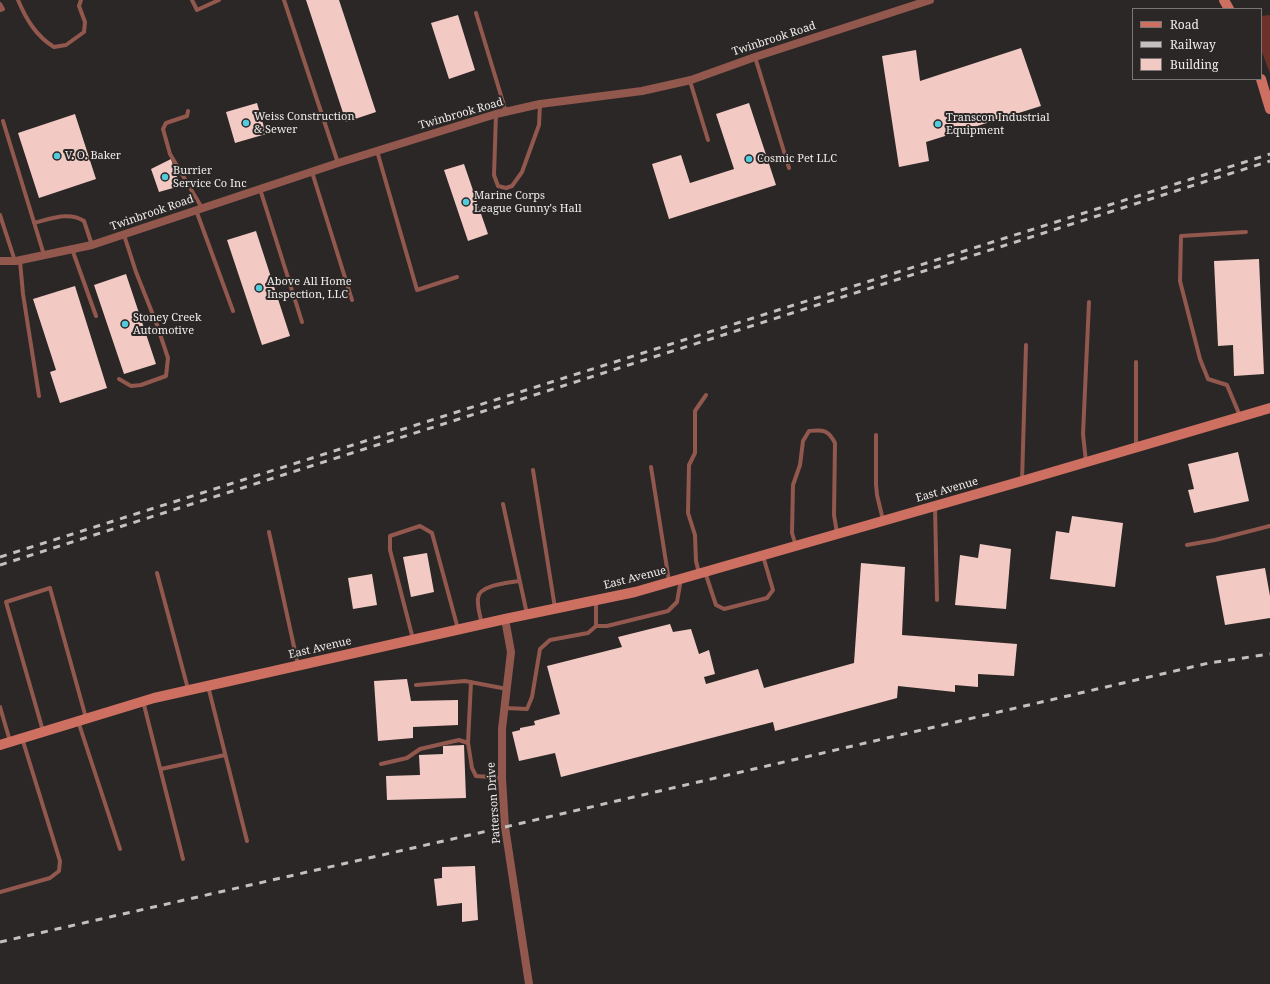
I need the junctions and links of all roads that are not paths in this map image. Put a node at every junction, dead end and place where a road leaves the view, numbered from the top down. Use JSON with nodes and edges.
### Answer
{"nodes":[{"id":1,"x":18,"y":0,"type":"edge"},
{"id":2,"x":80,"y":0,"type":"edge"},
{"id":3,"x":192,"y":0,"type":"edge"},
{"id":4,"x":219,"y":0,"type":"edge"},
{"id":5,"x":284,"y":0,"type":"edge"},
{"id":6,"x":930,"y":0,"type":"edge"},
{"id":7,"x":0,"y":4,"type":"edge"},
{"id":8,"x":0,"y":10,"type":"edge"},
{"id":9,"x":476,"y":13,"type":"dead end"},
{"id":10,"x":755,"y":57,"type":"junction"},
{"id":11,"x":690,"y":80,"type":"junction"},
{"id":12,"x":1261,"y":80,"type":"edge"},
{"id":13,"x":540,"y":104,"type":"junction"},
{"id":14,"x":1270,"y":109,"type":"edge"},
{"id":15,"x":188,"y":111,"type":"dead end"},
{"id":16,"x":506,"y":112,"type":"junction"},
{"id":17,"x":496,"y":114,"type":"junction"},
{"id":18,"x":3,"y":121,"type":"dead end"},
{"id":19,"x":708,"y":140,"type":"dead end"},
{"id":20,"x":377,"y":151,"type":"junction"},
{"id":21,"x":338,"y":163,"type":"junction"},
{"id":22,"x":789,"y":168,"type":"dead end"},
{"id":23,"x":312,"y":171,"type":"junction"},
{"id":24,"x":260,"y":189,"type":"junction"},
{"id":25,"x":199,"y":209,"type":"junction"},
{"id":26,"x":0,"y":215,"type":"edge"},
{"id":27,"x":34,"y":223,"type":"junction"},
{"id":28,"x":1246,"y":232,"type":"dead end"},
{"id":29,"x":124,"y":234,"type":"junction"},
{"id":30,"x":92,"y":245,"type":"junction"},
{"id":31,"x":72,"y":249,"type":"junction"},
{"id":32,"x":44,"y":255,"type":"junction"},
{"id":33,"x":0,"y":261,"type":"edge"},
{"id":34,"x":18,"y":261,"type":"junction"},
{"id":35,"x":457,"y":277,"type":"dead end"},
{"id":36,"x":352,"y":300,"type":"dead end"},
{"id":37,"x":1089,"y":302,"type":"dead end"},
{"id":38,"x":234,"y":311,"type":"dead end"},
{"id":39,"x":96,"y":316,"type":"dead end"},
{"id":40,"x":302,"y":322,"type":"dead end"},
{"id":41,"x":1026,"y":345,"type":"dead end"},
{"id":42,"x":1136,"y":362,"type":"dead end"},
{"id":43,"x":119,"y":379,"type":"dead end"},
{"id":44,"x":706,"y":395,"type":"dead end"},
{"id":45,"x":39,"y":396,"type":"dead end"},
{"id":46,"x":1270,"y":408,"type":"edge"},
{"id":47,"x":1240,"y":417,"type":"junction"},
{"id":48,"x":876,"y":435,"type":"dead end"},
{"id":49,"x":1136,"y":448,"type":"junction"},
{"id":50,"x":1086,"y":462,"type":"junction"},
{"id":51,"x":651,"y":467,"type":"dead end"},
{"id":52,"x":533,"y":470,"type":"dead end"},
{"id":53,"x":1022,"y":481,"type":"junction"},
{"id":54,"x":503,"y":504,"type":"dead end"},
{"id":55,"x":934,"y":506,"type":"junction"},
{"id":56,"x":884,"y":521,"type":"junction"},
{"id":57,"x":1270,"y":526,"type":"edge"},
{"id":58,"x":269,"y":532,"type":"dead end"},
{"id":59,"x":837,"y":534,"type":"junction"},
{"id":60,"x":1186,"y":545,"type":"dead end"},
{"id":61,"x":796,"y":546,"type":"junction"},
{"id":62,"x":763,"y":555,"type":"junction"},
{"id":63,"x":702,"y":572,"type":"junction"},
{"id":64,"x":157,"y":573,"type":"dead end"},
{"id":65,"x":681,"y":578,"type":"junction"},
{"id":66,"x":520,"y":581,"type":"junction"},
{"id":67,"x":669,"y":582,"type":"junction"},
{"id":68,"x":596,"y":600,"type":"junction"},
{"id":69,"x":937,"y":600,"type":"dead end"},
{"id":70,"x":555,"y":609,"type":"junction"},
{"id":71,"x":527,"y":614,"type":"junction"},
{"id":72,"x":505,"y":619,"type":"junction"},
{"id":73,"x":482,"y":624,"type":"junction"},
{"id":74,"x":596,"y":626,"type":"junction"},
{"id":75,"x":458,"y":630,"type":"junction"},
{"id":76,"x":413,"y":640,"type":"junction"},
{"id":77,"x":298,"y":665,"type":"junction"},
{"id":78,"x":471,"y":682,"type":"junction"},
{"id":79,"x":416,"y":685,"type":"dead end"},
{"id":80,"x":208,"y":686,"type":"junction"},
{"id":81,"x":506,"y":689,"type":"junction"},
{"id":82,"x":188,"y":690,"type":"junction"},
{"id":83,"x":143,"y":701,"type":"junction"},
{"id":84,"x":0,"y":707,"type":"edge"},
{"id":85,"x":504,"y":708,"type":"junction"},
{"id":86,"x":82,"y":720,"type":"junction"},
{"id":87,"x":43,"y":732,"type":"junction"},
{"id":88,"x":22,"y":738,"type":"junction"},
{"id":89,"x":11,"y":741,"type":"junction"},
{"id":90,"x":468,"y":743,"type":"junction"},
{"id":91,"x":0,"y":745,"type":"edge"},
{"id":92,"x":225,"y":755,"type":"junction"},
{"id":93,"x":381,"y":764,"type":"dead end"},
{"id":94,"x":161,"y":769,"type":"junction"},
{"id":95,"x":502,"y":778,"type":"junction"},
{"id":96,"x":247,"y":841,"type":"dead end"},
{"id":97,"x":120,"y":849,"type":"dead end"},
{"id":98,"x":183,"y":859,"type":"dead end"},
{"id":99,"x":0,"y":892,"type":"edge"},
{"id":100,"x":529,"y":984,"type":"edge"}],
"edges":[{"from":1,"to":2,"type":"lane"},
{"from":3,"to":4,"type":"lane"},
{"from":5,"to":21,"type":"lane"},
{"from":6,"to":10,"type":"street","name":"Twinbrook Road"},
{"from":7,"to":8,"type":"lane"},
{"from":9,"to":16,"type":"lane"},
{"from":10,"to":11,"type":"street","name":"Twinbrook Road"},
{"from":10,"to":22,"type":"lane"},
{"from":11,"to":13,"type":"street","name":"Twinbrook Road"},
{"from":11,"to":19,"type":"lane"},
{"from":12,"to":14,"type":"street"},
{"from":13,"to":16,"type":"street","name":"Twinbrook Road"},
{"from":13,"to":17,"type":"lane"},
{"from":15,"to":25,"type":"lane"},
{"from":16,"to":17,"type":"street","name":"Twinbrook Road"},
{"from":17,"to":20,"type":"street","name":"Twinbrook Road"},
{"from":18,"to":27,"type":"lane"},
{"from":20,"to":21,"type":"street","name":"Twinbrook Road"},
{"from":20,"to":35,"type":"lane"},
{"from":21,"to":23,"type":"street","name":"Twinbrook Road"},
{"from":23,"to":24,"type":"street","name":"Twinbrook Road"},
{"from":23,"to":36,"type":"lane"},
{"from":24,"to":25,"type":"street","name":"Twinbrook Road"},
{"from":24,"to":40,"type":"lane"},
{"from":25,"to":29,"type":"street","name":"Twinbrook Road"},
{"from":25,"to":38,"type":"lane"},
{"from":26,"to":34,"type":"lane"},
{"from":27,"to":30,"type":"lane"},
{"from":27,"to":32,"type":"lane"},
{"from":28,"to":47,"type":"lane"},
{"from":29,"to":30,"type":"street","name":"Twinbrook Road"},
{"from":29,"to":43,"type":"lane"},
{"from":30,"to":31,"type":"street","name":"Twinbrook Road"},
{"from":31,"to":32,"type":"street","name":"Twinbrook Road"},
{"from":31,"to":39,"type":"lane"},
{"from":32,"to":34,"type":"street","name":"Twinbrook Road"},
{"from":33,"to":34,"type":"street","name":"Twinbrook Road"},
{"from":34,"to":45,"type":"lane"},
{"from":37,"to":50,"type":"lane"},
{"from":41,"to":53,"type":"lane"},
{"from":42,"to":49,"type":"lane"},
{"from":44,"to":63,"type":"lane"},
{"from":46,"to":47,"type":"street","name":"East Avenue"},
{"from":47,"to":49,"type":"street","name":"East Avenue"},
{"from":48,"to":56,"type":"lane"},
{"from":49,"to":50,"type":"street","name":"East Avenue"},
{"from":50,"to":53,"type":"street","name":"East Avenue"},
{"from":51,"to":67,"type":"lane"},
{"from":52,"to":70,"type":"lane"},
{"from":53,"to":55,"type":"street","name":"East Avenue"},
{"from":54,"to":66,"type":"lane"},
{"from":55,"to":56,"type":"street","name":"East Avenue"},
{"from":55,"to":69,"type":"lane"},
{"from":56,"to":59,"type":"street","name":"East Avenue"},
{"from":57,"to":60,"type":"lane"},
{"from":58,"to":77,"type":"lane"},
{"from":59,"to":61,"type":"street","name":"East Avenue"},
{"from":59,"to":61,"type":"lane"},
{"from":61,"to":62,"type":"street","name":"East Avenue"},
{"from":62,"to":63,"type":"street","name":"East Avenue"},
{"from":62,"to":63,"type":"lane"},
{"from":63,"to":65,"type":"street","name":"East Avenue"},
{"from":64,"to":82,"type":"lane"},
{"from":65,"to":67,"type":"street","name":"East Avenue"},
{"from":65,"to":74,"type":"lane"},
{"from":66,"to":71,"type":"lane"},
{"from":66,"to":73,"type":"lane"},
{"from":67,"to":68,"type":"street","name":"East Avenue"},
{"from":68,"to":70,"type":"street","name":"East Avenue"},
{"from":68,"to":74,"type":"lane"},
{"from":70,"to":71,"type":"street","name":"East Avenue"},
{"from":71,"to":72,"type":"street","name":"East Avenue"},
{"from":72,"to":73,"type":"street","name":"East Avenue"},
{"from":72,"to":81,"type":"street","name":"Patterson Drive"},
{"from":73,"to":75,"type":"street","name":"East Avenue"},
{"from":74,"to":85,"type":"lane"},
{"from":75,"to":76,"type":"street","name":"East Avenue"},
{"from":75,"to":76,"type":"lane"},
{"from":76,"to":77,"type":"street","name":"East Avenue"},
{"from":77,"to":80,"type":"street","name":"East Avenue"},
{"from":78,"to":79,"type":"lane"},
{"from":78,"to":81,"type":"lane"},
{"from":78,"to":90,"type":"lane"},
{"from":80,"to":82,"type":"street","name":"East Avenue"},
{"from":80,"to":92,"type":"lane"},
{"from":81,"to":85,"type":"street","name":"Patterson Drive"},
{"from":82,"to":83,"type":"street","name":"East Avenue"},
{"from":83,"to":86,"type":"street","name":"East Avenue"},
{"from":83,"to":94,"type":"lane"},
{"from":84,"to":89,"type":"lane"},
{"from":85,"to":95,"type":"street","name":"Patterson Drive"},
{"from":86,"to":87,"type":"street","name":"East Avenue"},
{"from":86,"to":87,"type":"lane"},
{"from":86,"to":97,"type":"lane"},
{"from":87,"to":88,"type":"street","name":"East Avenue"},
{"from":88,"to":89,"type":"street","name":"East Avenue"},
{"from":88,"to":99,"type":"lane"},
{"from":89,"to":91,"type":"street","name":"East Avenue"},
{"from":90,"to":93,"type":"lane"},
{"from":90,"to":95,"type":"lane"},
{"from":92,"to":94,"type":"lane"},
{"from":92,"to":96,"type":"lane"},
{"from":94,"to":98,"type":"lane"},
{"from":95,"to":100,"type":"street","name":"Patterson Drive"}]}
